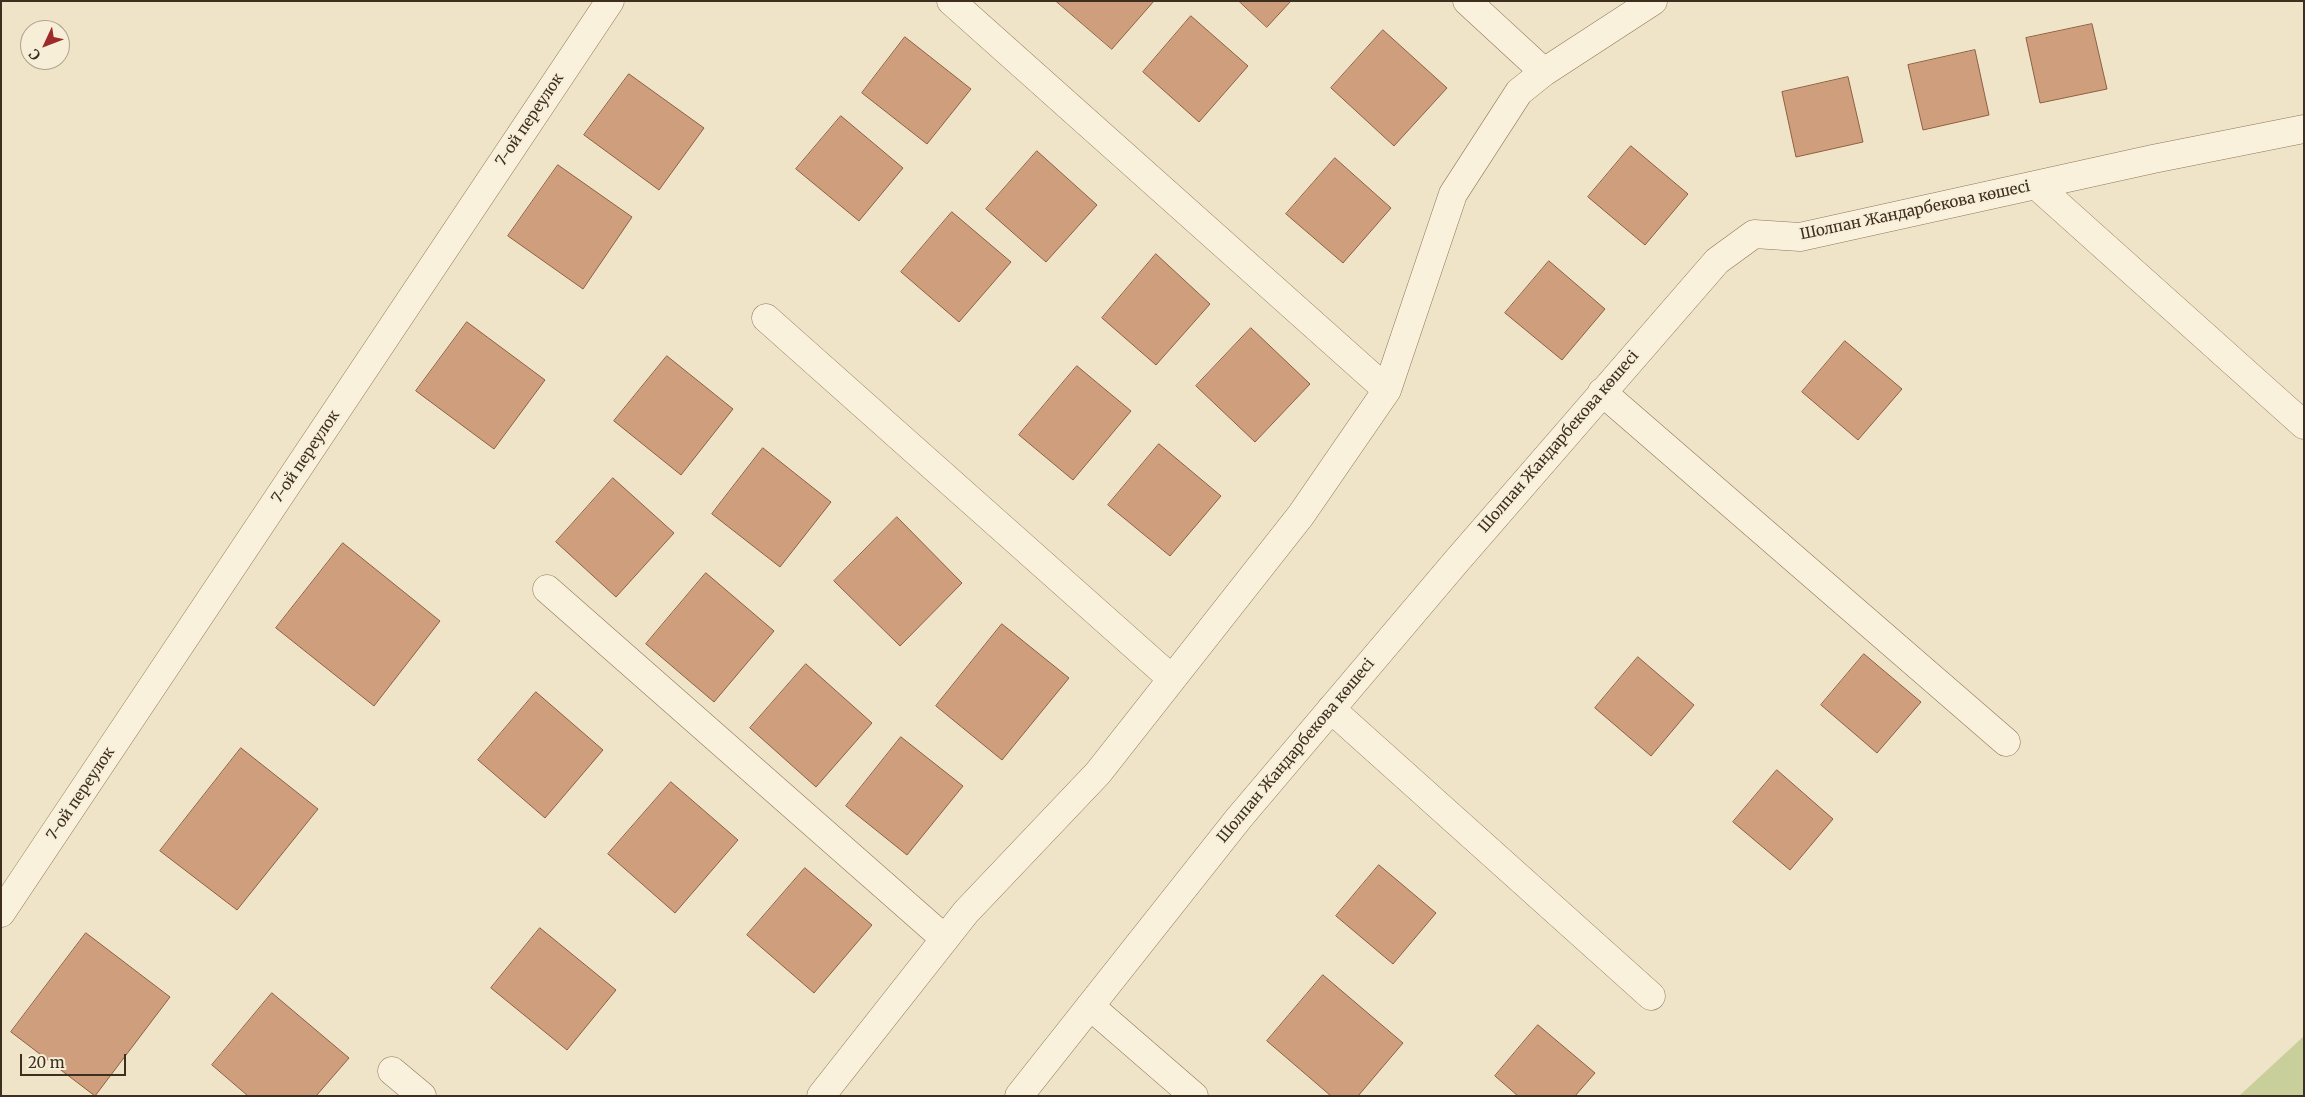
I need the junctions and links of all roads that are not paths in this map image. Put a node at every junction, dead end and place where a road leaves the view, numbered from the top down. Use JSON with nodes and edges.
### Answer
{"nodes":[{"id":1,"x":610,"y":1,"type":"edge"},
{"id":2,"x":950,"y":1,"type":"edge"},
{"id":3,"x":1467,"y":1,"type":"edge"},
{"id":4,"x":1653,"y":1,"type":"edge"},
{"id":5,"x":1544,"y":72,"type":"junction"},
{"id":6,"x":2304,"y":129,"type":"edge"},
{"id":7,"x":2036,"y":186,"type":"junction"},
{"id":8,"x":766,"y":318,"type":"dead end"},
{"id":9,"x":1387,"y":390,"type":"junction"},
{"id":10,"x":1602,"y":392,"type":"junction"},
{"id":11,"x":2304,"y":425,"type":"edge"},
{"id":12,"x":547,"y":589,"type":"dead end"},
{"id":13,"x":1172,"y":679,"type":"junction"},
{"id":14,"x":1331,"y":709,"type":"junction"},
{"id":15,"x":2006,"y":742,"type":"dead end"},
{"id":16,"x":1,"y":913,"type":"edge"},
{"id":17,"x":945,"y":939,"type":"junction"},
{"id":18,"x":1651,"y":996,"type":"dead end"},
{"id":19,"x":1090,"y":1006,"type":"junction"},
{"id":20,"x":392,"y":1071,"type":"dead end"},
{"id":21,"x":422,"y":1096,"type":"edge"},
{"id":22,"x":821,"y":1096,"type":"edge"},
{"id":23,"x":1019,"y":1096,"type":"edge"},
{"id":24,"x":1194,"y":1096,"type":"edge"}],
"edges":[{"from":1,"to":16,"type":"street","name":"7-ой переулок"},
{"from":2,"to":9,"type":"street"},
{"from":3,"to":5,"type":"street"},
{"from":4,"to":5,"type":"street"},
{"from":5,"to":9,"type":"street"},
{"from":6,"to":7,"type":"street","name":"Шолпан Жандарбекова көшесі"},
{"from":7,"to":10,"type":"street","name":"Шолпан Жандарбекова көшесі"},
{"from":7,"to":11,"type":"street"},
{"from":8,"to":13,"type":"street"},
{"from":9,"to":13,"type":"street"},
{"from":10,"to":14,"type":"street","name":"Шолпан Жандарбекова көшесі"},
{"from":10,"to":15,"type":"street"},
{"from":12,"to":17,"type":"street"},
{"from":13,"to":17,"type":"street"},
{"from":14,"to":18,"type":"street"},
{"from":14,"to":19,"type":"street","name":"Шолпан Жандарбекова көшесі"},
{"from":17,"to":22,"type":"street"},
{"from":19,"to":23,"type":"street","name":"Шолпан Жандарбекова көшесі"},
{"from":19,"to":24,"type":"street"},
{"from":20,"to":21,"type":"street"}]}
